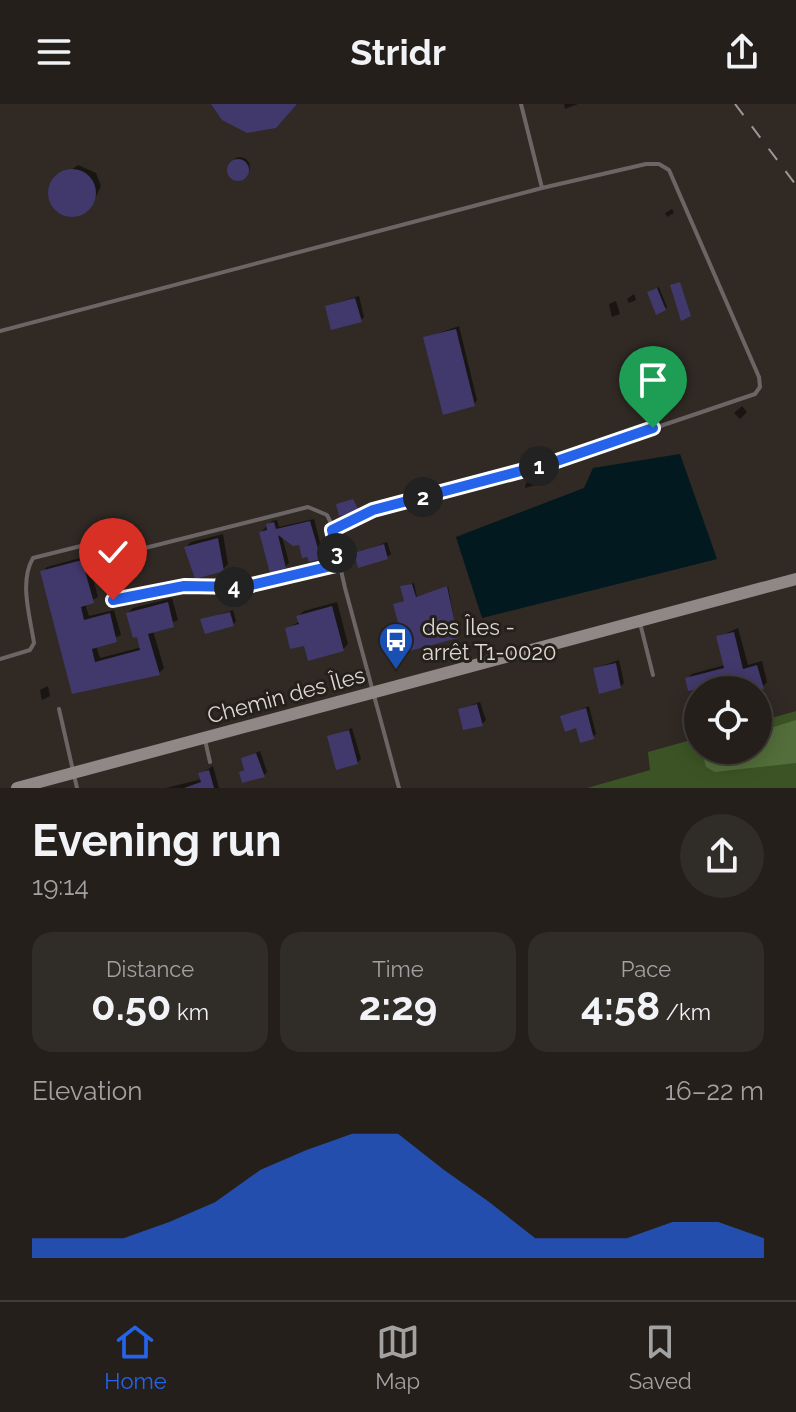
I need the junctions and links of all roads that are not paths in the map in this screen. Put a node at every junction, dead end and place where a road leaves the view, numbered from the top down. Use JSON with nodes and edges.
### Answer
{"nodes":[{"id":1,"x":521,"y":104,"type":"edge"},
{"id":2,"x":542,"y":188,"type":"junction"},
{"id":3,"x":0,"y":331,"type":"edge"},
{"id":4,"x":332,"y":530,"type":"junction"},
{"id":5,"x":105,"y":558,"type":"junction"},
{"id":6,"x":340,"y":564,"type":"junction"},
{"id":7,"x":796,"y":579,"type":"edge"},
{"id":8,"x":639,"y":621,"type":"junction"},
{"id":9,"x":0,"y":659,"type":"edge"},
{"id":10,"x":653,"y":675,"type":"dead end"},
{"id":11,"x":374,"y":692,"type":"junction"},
{"id":12,"x":59,"y":709,"type":"dead end"},
{"id":13,"x":205,"y":738,"type":"junction"},
{"id":14,"x":210,"y":762,"type":"dead end"},
{"id":15,"x":73,"y":773,"type":"junction"},
{"id":16,"x":17,"y":788,"type":"edge"},
{"id":17,"x":77,"y":788,"type":"edge"},
{"id":18,"x":399,"y":788,"type":"edge"}],
"edges":[{"from":1,"to":2,"type":"lane"},
{"from":2,"to":3,"type":"lane"},
{"from":2,"to":4,"type":"lane"},
{"from":4,"to":5,"type":"lane"},
{"from":4,"to":6,"type":"lane"},
{"from":5,"to":6,"type":"lane"},
{"from":5,"to":9,"type":"lane"},
{"from":6,"to":11,"type":"lane"},
{"from":7,"to":8,"type":"main road","name":"Chemin des Îles"},
{"from":8,"to":10,"type":"lane"},
{"from":8,"to":11,"type":"main road","name":"Chemin des Îles"},
{"from":11,"to":13,"type":"main road","name":"Chemin des Îles"},
{"from":11,"to":18,"type":"lane"},
{"from":12,"to":15,"type":"lane"},
{"from":13,"to":14,"type":"lane"},
{"from":13,"to":15,"type":"main road","name":"Chemin des Îles"},
{"from":15,"to":16,"type":"main road","name":"Chemin des Îles"},
{"from":15,"to":17,"type":"lane"}]}
